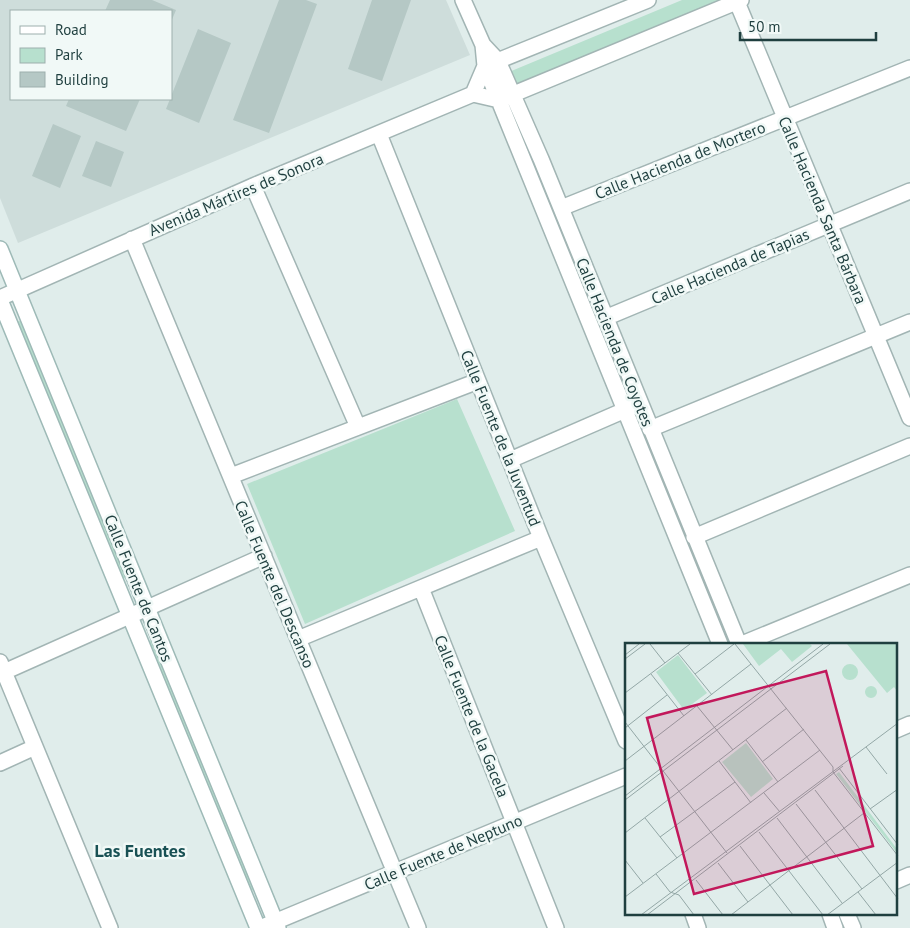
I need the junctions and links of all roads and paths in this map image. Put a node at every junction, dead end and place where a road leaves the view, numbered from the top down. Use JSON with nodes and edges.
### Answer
{"nodes":[{"id":1,"x":463,"y":0,"type":"edge"},
{"id":2,"x":648,"y":0,"type":"edge"},
{"id":3,"x":739,"y":1,"type":"edge"},
{"id":4,"x":492,"y":63,"type":"junction"},
{"id":5,"x":910,"y":68,"type":"edge"},
{"id":6,"x":473,"y":94,"type":"junction"},
{"id":7,"x":506,"y":97,"type":"junction"},
{"id":8,"x":785,"y":117,"type":"junction"},
{"id":9,"x":379,"y":134,"type":"junction"},
{"id":10,"x":254,"y":186,"type":"junction"},
{"id":11,"x":910,"y":191,"type":"edge"},
{"id":12,"x":562,"y":208,"type":"junction"},
{"id":13,"x":830,"y":224,"type":"junction"},
{"id":14,"x":132,"y":239,"type":"junction"},
{"id":15,"x":0,"y":249,"type":"edge"},
{"id":16,"x":17,"y":290,"type":"junction"},
{"id":17,"x":0,"y":299,"type":"edge"},
{"id":18,"x":605,"y":318,"type":"junction"},
{"id":19,"x":910,"y":322,"type":"edge"},
{"id":20,"x":876,"y":336,"type":"junction"},
{"id":21,"x":478,"y":380,"type":"junction"},
{"id":22,"x":639,"y":403,"type":"junction"},
{"id":23,"x":623,"y":410,"type":"junction"},
{"id":24,"x":910,"y":418,"type":"edge"},
{"id":25,"x":358,"y":427,"type":"junction"},
{"id":26,"x":650,"y":429,"type":"junction"},
{"id":27,"x":910,"y":446,"type":"edge"},
{"id":28,"x":510,"y":460,"type":"junction"},
{"id":29,"x":231,"y":476,"type":"junction"},
{"id":30,"x":694,"y":536,"type":"junction"},
{"id":31,"x":541,"y":538,"type":"junction"},
{"id":32,"x":264,"y":556,"type":"junction"},
{"id":33,"x":910,"y":575,"type":"edge"},
{"id":34,"x":421,"y":588,"type":"junction"},
{"id":35,"x":146,"y":608,"type":"junction"},
{"id":36,"x":130,"y":616,"type":"junction"},
{"id":37,"x":298,"y":639,"type":"junction"},
{"id":38,"x":720,"y":643,"type":"edge"},
{"id":39,"x":740,"y":643,"type":"edge"},
{"id":40,"x":742,"y":643,"type":"edge"},
{"id":41,"x":2,"y":667,"type":"edge"},
{"id":42,"x":910,"y":724,"type":"edge"},
{"id":43,"x":898,"y":729,"type":"edge"},
{"id":44,"x":625,"y":739,"type":"edge"},
{"id":45,"x":35,"y":747,"type":"junction"},
{"id":46,"x":0,"y":763,"type":"edge"},
{"id":47,"x":625,"y":776,"type":"edge"},
{"id":48,"x":514,"y":822,"type":"junction"},
{"id":49,"x":395,"y":872,"type":"junction"},
{"id":50,"x":910,"y":875,"type":"edge"},
{"id":51,"x":898,"y":880,"type":"edge"},
{"id":52,"x":694,"y":916,"type":"edge"},
{"id":53,"x":831,"y":916,"type":"edge"},
{"id":54,"x":848,"y":916,"type":"edge"},
{"id":55,"x":276,"y":925,"type":"edge"},
{"id":56,"x":110,"y":928,"type":"edge"},
{"id":57,"x":259,"y":928,"type":"edge"},
{"id":58,"x":418,"y":928,"type":"edge"},
{"id":59,"x":556,"y":928,"type":"edge"},
{"id":60,"x":698,"y":928,"type":"edge"},
{"id":61,"x":835,"y":928,"type":"edge"},
{"id":62,"x":853,"y":928,"type":"edge"}],
"edges":[{"from":1,"to":4,"type":"street","name":"Calle Hacienda de Coyotes"},
{"from":2,"to":4,"type":"street"},
{"from":3,"to":7,"type":"street"},
{"from":3,"to":8,"type":"street","name":"Calle Hacienda Santa Bárbara"},
{"from":4,"to":6,"type":"street"},
{"from":4,"to":7,"type":"street","name":"Calle Hacienda de Coyotes"},
{"from":5,"to":8,"type":"street","name":"Calle Hacienda de Mortero"},
{"from":6,"to":7,"type":"street"},
{"from":6,"to":9,"type":"street","name":"Avenida Mártires de Sonora"},
{"from":7,"to":12,"type":"street","name":"Calle Hacienda de Coyotes"},
{"from":7,"to":23,"type":"street","name":"Calle Hacienda de Coyotes"},
{"from":8,"to":12,"type":"street","name":"Calle Hacienda de Mortero"},
{"from":8,"to":13,"type":"street","name":"Calle Hacienda Santa Bárbara"},
{"from":9,"to":10,"type":"street","name":"Avenida Mártires de Sonora"},
{"from":9,"to":21,"type":"street","name":"Calle Fuente de la Juventud"},
{"from":10,"to":14,"type":"street","name":"Avenida Mártires de Sonora"},
{"from":10,"to":25,"type":"street"},
{"from":11,"to":13,"type":"street","name":"Calle Hacienda de Tapias"},
{"from":12,"to":18,"type":"street","name":"Calle Hacienda de Coyotes"},
{"from":13,"to":18,"type":"street","name":"Calle Hacienda de Tapias"},
{"from":13,"to":20,"type":"street","name":"Calle Hacienda Santa Bárbara"},
{"from":14,"to":16,"type":"street","name":"Avenida Mártires de Sonora"},
{"from":14,"to":29,"type":"street","name":"Calle Fuente del Descanso"},
{"from":15,"to":16,"type":"street","name":"Calle Fuente de Cantos"},
{"from":16,"to":17,"type":"street","name":"Avenida Mártires de Sonora"},
{"from":16,"to":35,"type":"street","name":"Calle Fuente de Cantos"},
{"from":17,"to":36,"type":"street","name":"Calle Fuente de Cantos"},
{"from":18,"to":22,"type":"street","name":"Calle Hacienda de Coyotes"},
{"from":19,"to":20,"type":"street"},
{"from":20,"to":24,"type":"street","name":"Calle Hacienda Santa Bárbara"},
{"from":20,"to":26,"type":"street"},
{"from":21,"to":25,"type":"street"},
{"from":21,"to":28,"type":"street","name":"Calle Fuente de la Juventud"},
{"from":22,"to":23,"type":"street"},
{"from":22,"to":26,"type":"street","name":"Calle Hacienda de Coyotes"},
{"from":23,"to":28,"type":"street"},
{"from":23,"to":38,"type":"street","name":"Calle Hacienda de Coyotes"},
{"from":25,"to":29,"type":"street"},
{"from":26,"to":30,"type":"street","name":"Calle Hacienda de Coyotes"},
{"from":27,"to":30,"type":"street"},
{"from":28,"to":31,"type":"street","name":"Calle Fuente de la Juventud"},
{"from":29,"to":32,"type":"street","name":"Calle Fuente del Descanso"},
{"from":30,"to":39,"type":"street","name":"Calle Hacienda de Coyotes"},
{"from":31,"to":34,"type":"street"},
{"from":31,"to":44,"type":"street","name":"Calle Fuente de la Juventud"},
{"from":32,"to":35,"type":"street"},
{"from":32,"to":37,"type":"street","name":"Calle Fuente del Descanso"},
{"from":33,"to":40,"type":"street"},
{"from":34,"to":37,"type":"street"},
{"from":34,"to":48,"type":"street","name":"Calle Fuente de la Gacela"},
{"from":35,"to":36,"type":"street"},
{"from":35,"to":55,"type":"street","name":"Calle Fuente de Cantos"},
{"from":36,"to":41,"type":"street"},
{"from":36,"to":57,"type":"street","name":"Calle Fuente de Cantos"},
{"from":37,"to":49,"type":"street","name":"Calle Fuente del Descanso"},
{"from":41,"to":45,"type":"street"},
{"from":42,"to":43,"type":"street"},
{"from":45,"to":46,"type":"street"},
{"from":45,"to":56,"type":"street"},
{"from":47,"to":48,"type":"street","name":"Calle Fuente de Neptuno"},
{"from":48,"to":49,"type":"street","name":"Calle Fuente de Neptuno"},
{"from":48,"to":59,"type":"street","name":"Calle Fuente de la Gacela"},
{"from":49,"to":55,"type":"street","name":"Calle Fuente de Neptuno"},
{"from":49,"to":58,"type":"street","name":"Calle Fuente del Descanso"},
{"from":50,"to":51,"type":"street"},
{"from":52,"to":60,"type":"street"},
{"from":53,"to":61,"type":"street"},
{"from":54,"to":62,"type":"street"},
{"from":55,"to":57,"type":"street","name":"Calle Fuente de Neptuno"}]}
